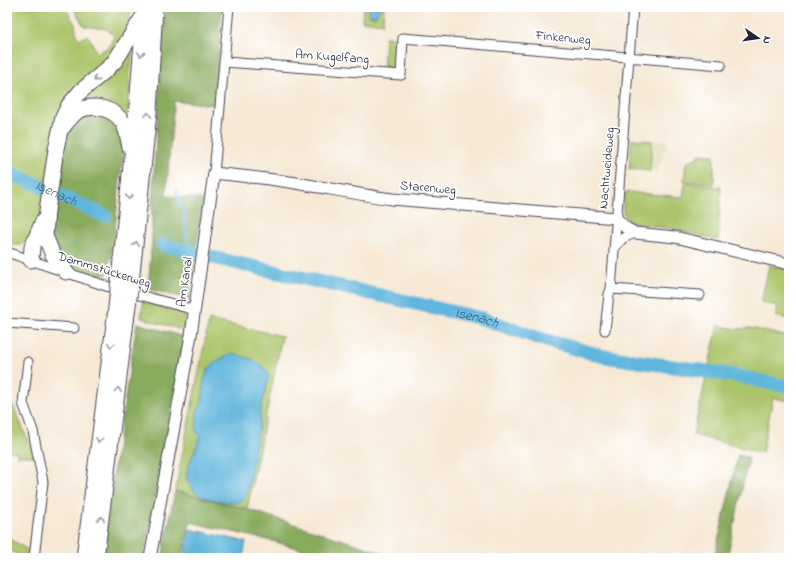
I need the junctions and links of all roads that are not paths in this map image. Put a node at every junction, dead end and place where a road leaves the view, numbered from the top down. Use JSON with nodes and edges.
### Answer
{"nodes":[{"id":1,"x":229,"y":7,"type":"edge"},
{"id":2,"x":633,"y":7,"type":"edge"},
{"id":3,"x":148,"y":10,"type":"edge"},
{"id":4,"x":403,"y":38,"type":"joint"},
{"id":5,"x":629,"y":57,"type":"junction"},
{"id":6,"x":225,"y":62,"type":"junction"},
{"id":7,"x":721,"y":64,"type":"dead end"},
{"id":8,"x":61,"y":129,"type":"junction"},
{"id":9,"x":132,"y":159,"type":"junction"},
{"id":10,"x":214,"y":173,"type":"junction"},
{"id":11,"x":48,"y":205,"type":"junction"},
{"id":12,"x":616,"y":218,"type":"junction"},
{"id":13,"x":635,"y":233,"type":"junction"},
{"id":14,"x":45,"y":236,"type":"junction"},
{"id":15,"x":614,"y":248,"type":"junction"},
{"id":16,"x":7,"y":252,"type":"edge"},
{"id":17,"x":31,"y":260,"type":"junction"},
{"id":18,"x":789,"y":264,"type":"edge"},
{"id":19,"x":66,"y":272,"type":"junction"},
{"id":20,"x":125,"y":281,"type":"junction"},
{"id":21,"x":611,"y":289,"type":"junction"},
{"id":22,"x":700,"y":295,"type":"dead end"},
{"id":23,"x":195,"y":310,"type":"junction"},
{"id":24,"x":121,"y":319,"type":"junction"},
{"id":25,"x":7,"y":323,"type":"edge"},
{"id":26,"x":74,"y":328,"type":"dead end"},
{"id":27,"x":605,"y":330,"type":"dead end"},
{"id":28,"x":28,"y":362,"type":"dead end"},
{"id":29,"x":34,"y":558,"type":"edge"},
{"id":30,"x":84,"y":558,"type":"edge"},
{"id":31,"x":96,"y":558,"type":"edge"},
{"id":32,"x":150,"y":558,"type":"edge"}],
"edges":[{"from":1,"to":6,"type":"street","name":"Am Kanal"},
{"from":2,"to":5,"type":"street","name":"Nachtweideweg"},
{"from":3,"to":8,"type":"highway","one_way":true},
{"from":3,"to":9,"type":"highway","one_way":true},
{"from":20,"to":3,"type":"highway","one_way":true},
{"from":4,"to":5,"type":"street","name":"Finkenweg"},
{"from":4,"to":6,"type":"street","name":"Am Kugelfang"},
{"from":5,"to":7,"type":"street","name":"Finkenweg"},
{"from":5,"to":12,"type":"street","name":"Nachtweideweg"},
{"from":6,"to":10,"type":"street","name":"Am Kanal"},
{"from":8,"to":9,"type":"highway"},
{"from":8,"to":11,"type":"highway"},
{"from":9,"to":20,"type":"highway","one_way":true},
{"from":10,"to":12,"type":"street","name":"Starenweg"},
{"from":10,"to":23,"type":"street","name":"Am Kanal"},
{"from":11,"to":14,"type":"highway"},
{"from":11,"to":17,"type":"highway"},
{"from":12,"to":13,"type":"street"},
{"from":12,"to":15,"type":"street","name":"Nachtweideweg"},
{"from":13,"to":15,"type":"street"},
{"from":13,"to":18,"type":"street"},
{"from":14,"to":17,"type":"highway"},
{"from":14,"to":19,"type":"highway"},
{"from":15,"to":21,"type":"street","name":"Nachtweideweg"},
{"from":16,"to":17,"type":"street","name":"Dammstückerweg"},
{"from":17,"to":19,"type":"street","name":"Dammstückerweg"},
{"from":19,"to":23,"type":"street","name":"Dammstückerweg"},
{"from":20,"to":24,"type":"highway","bridge":true},
{"from":21,"to":22,"type":"street"},
{"from":21,"to":27,"type":"street","name":"Nachtweideweg"},
{"from":23,"to":32,"type":"street","name":"Am Kanal"},
{"from":24,"to":30,"type":"highway","one_way":true},
{"from":31,"to":24,"type":"highway","one_way":true},
{"from":25,"to":26,"type":"street"},
{"from":28,"to":29,"type":"street"}]}
